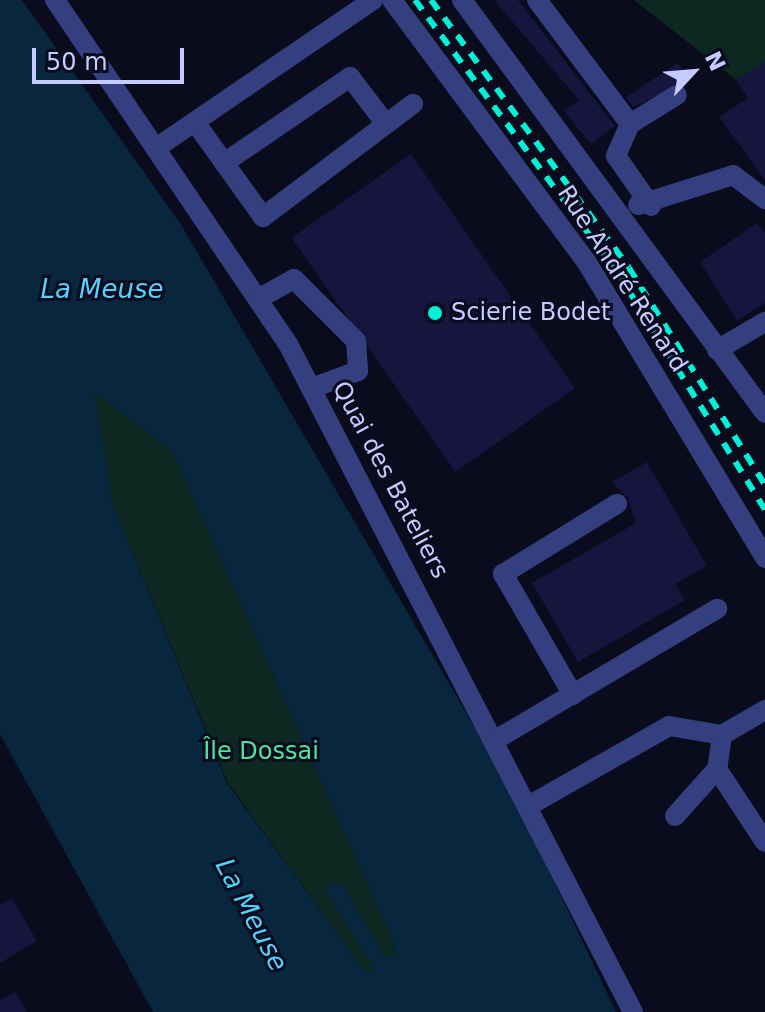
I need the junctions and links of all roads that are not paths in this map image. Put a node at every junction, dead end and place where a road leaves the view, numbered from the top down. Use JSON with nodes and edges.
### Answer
{"nodes":[{"id":1,"x":55,"y":0,"type":"edge"},
{"id":2,"x":373,"y":0,"type":"edge"},
{"id":3,"x":392,"y":0,"type":"edge"},
{"id":4,"x":462,"y":0,"type":"edge"},
{"id":5,"x":537,"y":0,"type":"edge"},
{"id":6,"x":677,"y":95,"type":"dead end"},
{"id":7,"x":413,"y":104,"type":"dead end"},
{"id":8,"x":195,"y":122,"type":"junction"},
{"id":9,"x":386,"y":124,"type":"junction"},
{"id":10,"x":630,"y":124,"type":"junction"},
{"id":11,"x":159,"y":146,"type":"junction"},
{"id":12,"x":616,"y":156,"type":"junction"},
{"id":13,"x":224,"y":163,"type":"junction"},
{"id":14,"x":592,"y":173,"type":"junction"},
{"id":15,"x":765,"y":199,"type":"edge"},
{"id":16,"x":651,"y":206,"type":"junction"},
{"id":17,"x":618,"y":211,"type":"junction"},
{"id":18,"x":258,"y":299,"type":"junction"},
{"id":19,"x":765,"y":322,"type":"edge"},
{"id":20,"x":717,"y":350,"type":"junction"},
{"id":21,"x":312,"y":388,"type":"junction"},
{"id":22,"x":765,"y":413,"type":"edge"},
{"id":23,"x":617,"y":504,"type":"dead end"},
{"id":24,"x":765,"y":558,"type":"edge"},
{"id":25,"x":717,"y":609,"type":"dead end"},
{"id":26,"x":573,"y":695,"type":"junction"},
{"id":27,"x":765,"y":710,"type":"edge"},
{"id":28,"x":722,"y":735,"type":"junction"},
{"id":29,"x":497,"y":739,"type":"junction"},
{"id":30,"x":717,"y":769,"type":"junction"},
{"id":31,"x":530,"y":805,"type":"junction"},
{"id":32,"x":675,"y":816,"type":"dead end"},
{"id":33,"x":765,"y":842,"type":"edge"},
{"id":34,"x":633,"y":1012,"type":"edge"}],
"edges":[{"from":1,"to":11,"type":"street","name":"Quai des Bateliers"},
{"from":2,"to":8,"type":"street"},
{"from":3,"to":24,"type":"street","name":"Rue André Renard"},
{"from":4,"to":14,"type":"street"},
{"from":5,"to":10,"type":"street"},
{"from":6,"to":10,"type":"street"},
{"from":7,"to":9,"type":"street"},
{"from":8,"to":11,"type":"street"},
{"from":8,"to":13,"type":"street"},
{"from":9,"to":13,"type":"street"},
{"from":9,"to":13,"type":"street"},
{"from":10,"to":12,"type":"street"},
{"from":11,"to":18,"type":"street","name":"Quai des Bateliers"},
{"from":12,"to":14,"type":"street"},
{"from":12,"to":16,"type":"street"},
{"from":14,"to":17,"type":"street"},
{"from":15,"to":16,"type":"street"},
{"from":16,"to":17,"type":"street"},
{"from":17,"to":20,"type":"street"},
{"from":18,"to":21,"type":"street","name":"Quai des Bateliers"},
{"from":18,"to":21,"type":"street"},
{"from":19,"to":20,"type":"street"},
{"from":20,"to":22,"type":"street"},
{"from":21,"to":29,"type":"street","name":"Quai des Bateliers"},
{"from":23,"to":26,"type":"street"},
{"from":25,"to":26,"type":"street"},
{"from":26,"to":29,"type":"street"},
{"from":27,"to":28,"type":"street"},
{"from":28,"to":30,"type":"street"},
{"from":28,"to":31,"type":"street"},
{"from":29,"to":31,"type":"street","name":"Quai des Bateliers"},
{"from":30,"to":32,"type":"street"},
{"from":30,"to":33,"type":"street"},
{"from":31,"to":34,"type":"street","name":"Quai des Bateliers"}]}
